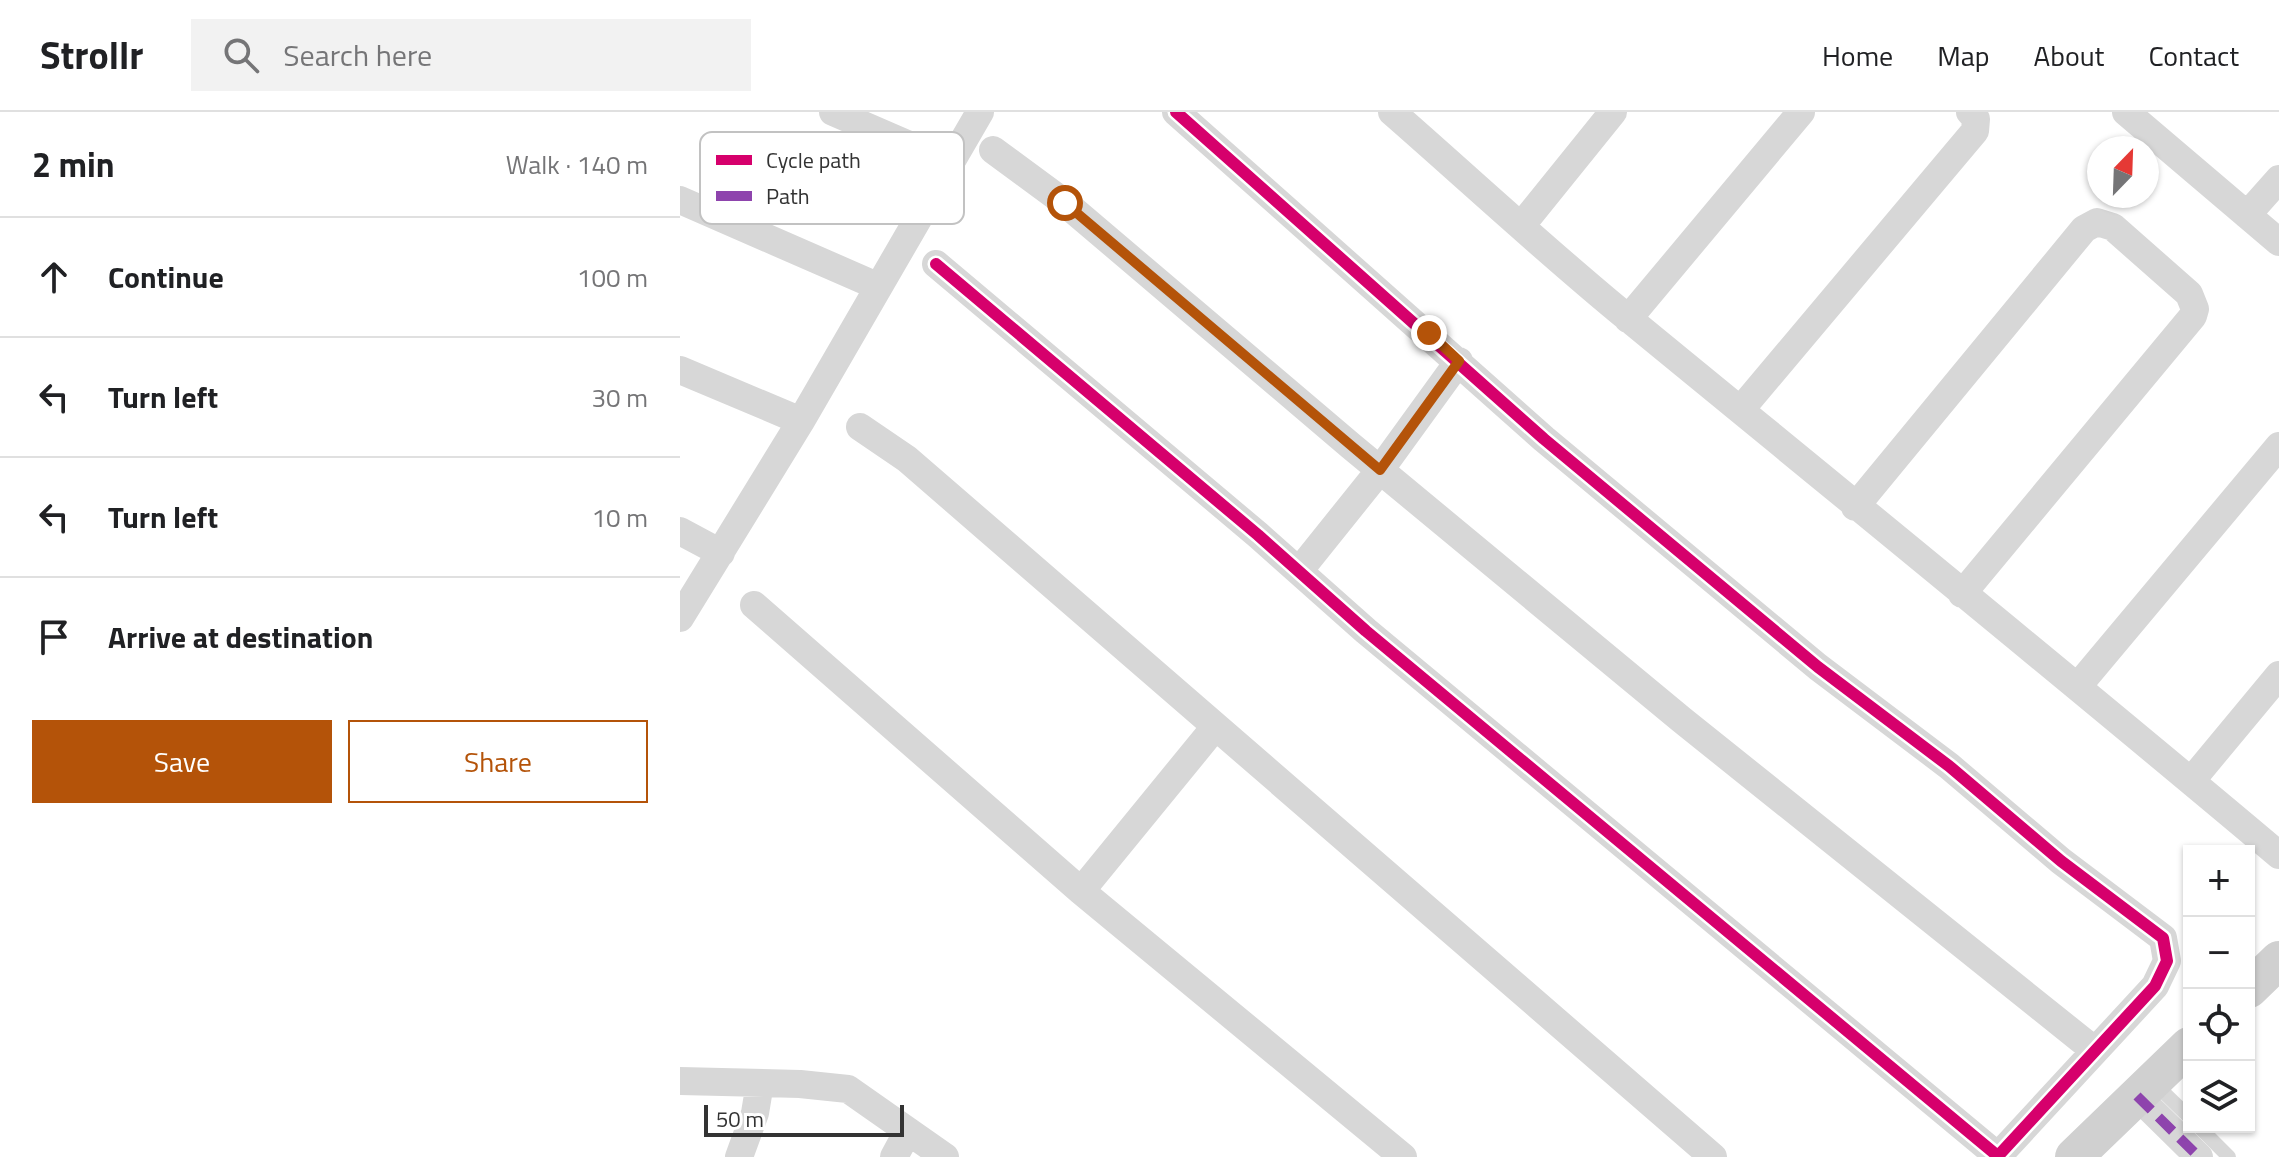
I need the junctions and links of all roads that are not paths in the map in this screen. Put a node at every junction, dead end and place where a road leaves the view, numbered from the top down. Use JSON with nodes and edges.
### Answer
{"nodes":[{"id":1,"x":833,"y":112,"type":"edge"},
{"id":2,"x":980,"y":112,"type":"edge"},
{"id":3,"x":1176,"y":112,"type":"edge"},
{"id":4,"x":1613,"y":112,"type":"edge"},
{"id":5,"x":1801,"y":112,"type":"edge"},
{"id":6,"x":1970,"y":112,"type":"edge"},
{"id":7,"x":2126,"y":112,"type":"edge"},
{"id":8,"x":1405,"y":116,"type":"edge"},
{"id":9,"x":879,"y":132,"type":"edge"},
{"id":10,"x":964,"y":140,"type":"edge"},
{"id":11,"x":993,"y":150,"type":"dead end"},
{"id":12,"x":2279,"y":179,"type":"edge"},
{"id":13,"x":680,"y":200,"type":"edge"},
{"id":14,"x":700,"y":209,"type":"edge"},
{"id":15,"x":2247,"y":215,"type":"junction"},
{"id":16,"x":735,"y":224,"type":"edge"},
{"id":17,"x":914,"y":224,"type":"edge"},
{"id":18,"x":1521,"y":226,"type":"junction"},
{"id":19,"x":2279,"y":242,"type":"edge"},
{"id":20,"x":936,"y":264,"type":"dead end"},
{"id":21,"x":877,"y":286,"type":"junction"},
{"id":22,"x":1628,"y":319,"type":"junction"},
{"id":23,"x":1459,"y":361,"type":"junction"},
{"id":24,"x":680,"y":370,"type":"edge"},
{"id":25,"x":1742,"y":408,"type":"junction"},
{"id":26,"x":801,"y":421,"type":"junction"},
{"id":27,"x":860,"y":427,"type":"dead end"},
{"id":28,"x":2279,"y":446,"type":"edge"},
{"id":29,"x":1380,"y":470,"type":"junction"},
{"id":30,"x":1855,"y":507,"type":"junction"},
{"id":31,"x":680,"y":531,"type":"edge"},
{"id":32,"x":721,"y":553,"type":"junction"},
{"id":33,"x":1299,"y":571,"type":"junction"},
{"id":34,"x":1962,"y":594,"type":"junction"},
{"id":35,"x":754,"y":605,"type":"dead end"},
{"id":36,"x":680,"y":618,"type":"edge"},
{"id":37,"x":2279,"y":675,"type":"edge"},
{"id":38,"x":2078,"y":686,"type":"junction"},
{"id":39,"x":1215,"y":727,"type":"junction"},
{"id":40,"x":2191,"y":781,"type":"junction"},
{"id":41,"x":2279,"y":855,"type":"edge"},
{"id":42,"x":1081,"y":891,"type":"junction"},
{"id":43,"x":2279,"y":960,"type":"edge"},
{"id":44,"x":2255,"y":983,"type":"edge"},
{"id":45,"x":2094,"y":1050,"type":"junction"},
{"id":46,"x":2183,"y":1052,"type":"edge"},
{"id":47,"x":680,"y":1081,"type":"edge"},
{"id":48,"x":760,"y":1083,"type":"junction"},
{"id":49,"x":2145,"y":1089,"type":"junction"},
{"id":50,"x":2183,"y":1113,"type":"edge"},
{"id":51,"x":908,"y":1131,"type":"junction"},
{"id":52,"x":2205,"y":1133,"type":"edge"},
{"id":53,"x":1998,"y":1156,"type":"edge"},
{"id":54,"x":739,"y":1157,"type":"edge"},
{"id":55,"x":894,"y":1157,"type":"edge"},
{"id":56,"x":945,"y":1157,"type":"edge"},
{"id":57,"x":1403,"y":1157,"type":"edge"},
{"id":58,"x":1713,"y":1157,"type":"edge"},
{"id":59,"x":2074,"y":1157,"type":"edge"},
{"id":60,"x":2199,"y":1157,"type":"edge"},
{"id":61,"x":2229,"y":1157,"type":"edge"}],
"edges":[{"from":1,"to":9,"type":"street"},
{"from":2,"to":10,"type":"street"},
{"from":3,"to":23,"type":"street"},
{"from":4,"to":18,"type":"street"},
{"from":5,"to":22,"type":"street"},
{"from":6,"to":25,"type":"street"},
{"from":7,"to":15,"type":"street"},
{"from":8,"to":18,"type":"street"},
{"from":11,"to":29,"type":"street"},
{"from":12,"to":15,"type":"street"},
{"from":13,"to":14,"type":"street"},
{"from":15,"to":19,"type":"street"},
{"from":16,"to":21,"type":"street"},
{"from":17,"to":21,"type":"street"},
{"from":18,"to":22,"type":"street"},
{"from":20,"to":33,"type":"street"},
{"from":21,"to":26,"type":"street"},
{"from":22,"to":25,"type":"street"},
{"from":23,"to":29,"type":"street"},
{"from":23,"to":45,"type":"street"},
{"from":24,"to":26,"type":"street"},
{"from":25,"to":30,"type":"street"},
{"from":26,"to":32,"type":"street"},
{"from":27,"to":39,"type":"street"},
{"from":28,"to":38,"type":"street"},
{"from":29,"to":33,"type":"street"},
{"from":29,"to":45,"type":"street"},
{"from":30,"to":34,"type":"street"},
{"from":30,"to":34,"type":"street"},
{"from":31,"to":32,"type":"street"},
{"from":32,"to":36,"type":"street"},
{"from":33,"to":53,"type":"street"},
{"from":34,"to":38,"type":"street"},
{"from":35,"to":42,"type":"street"},
{"from":37,"to":40,"type":"street"},
{"from":38,"to":40,"type":"street"},
{"from":39,"to":42,"type":"street"},
{"from":39,"to":58,"type":"street"},
{"from":40,"to":41,"type":"street"},
{"from":42,"to":57,"type":"street"},
{"from":43,"to":44,"type":"street"},
{"from":45,"to":53,"type":"street"},
{"from":46,"to":49,"type":"street"},
{"from":47,"to":48,"type":"street"},
{"from":48,"to":51,"type":"street"},
{"from":48,"to":54,"type":"street"},
{"from":49,"to":50,"type":"lane"},
{"from":49,"to":59,"type":"street"},
{"from":49,"to":60,"type":"street"},
{"from":51,"to":55,"type":"street"},
{"from":51,"to":56,"type":"street"},
{"from":52,"to":61,"type":"lane"}]}
